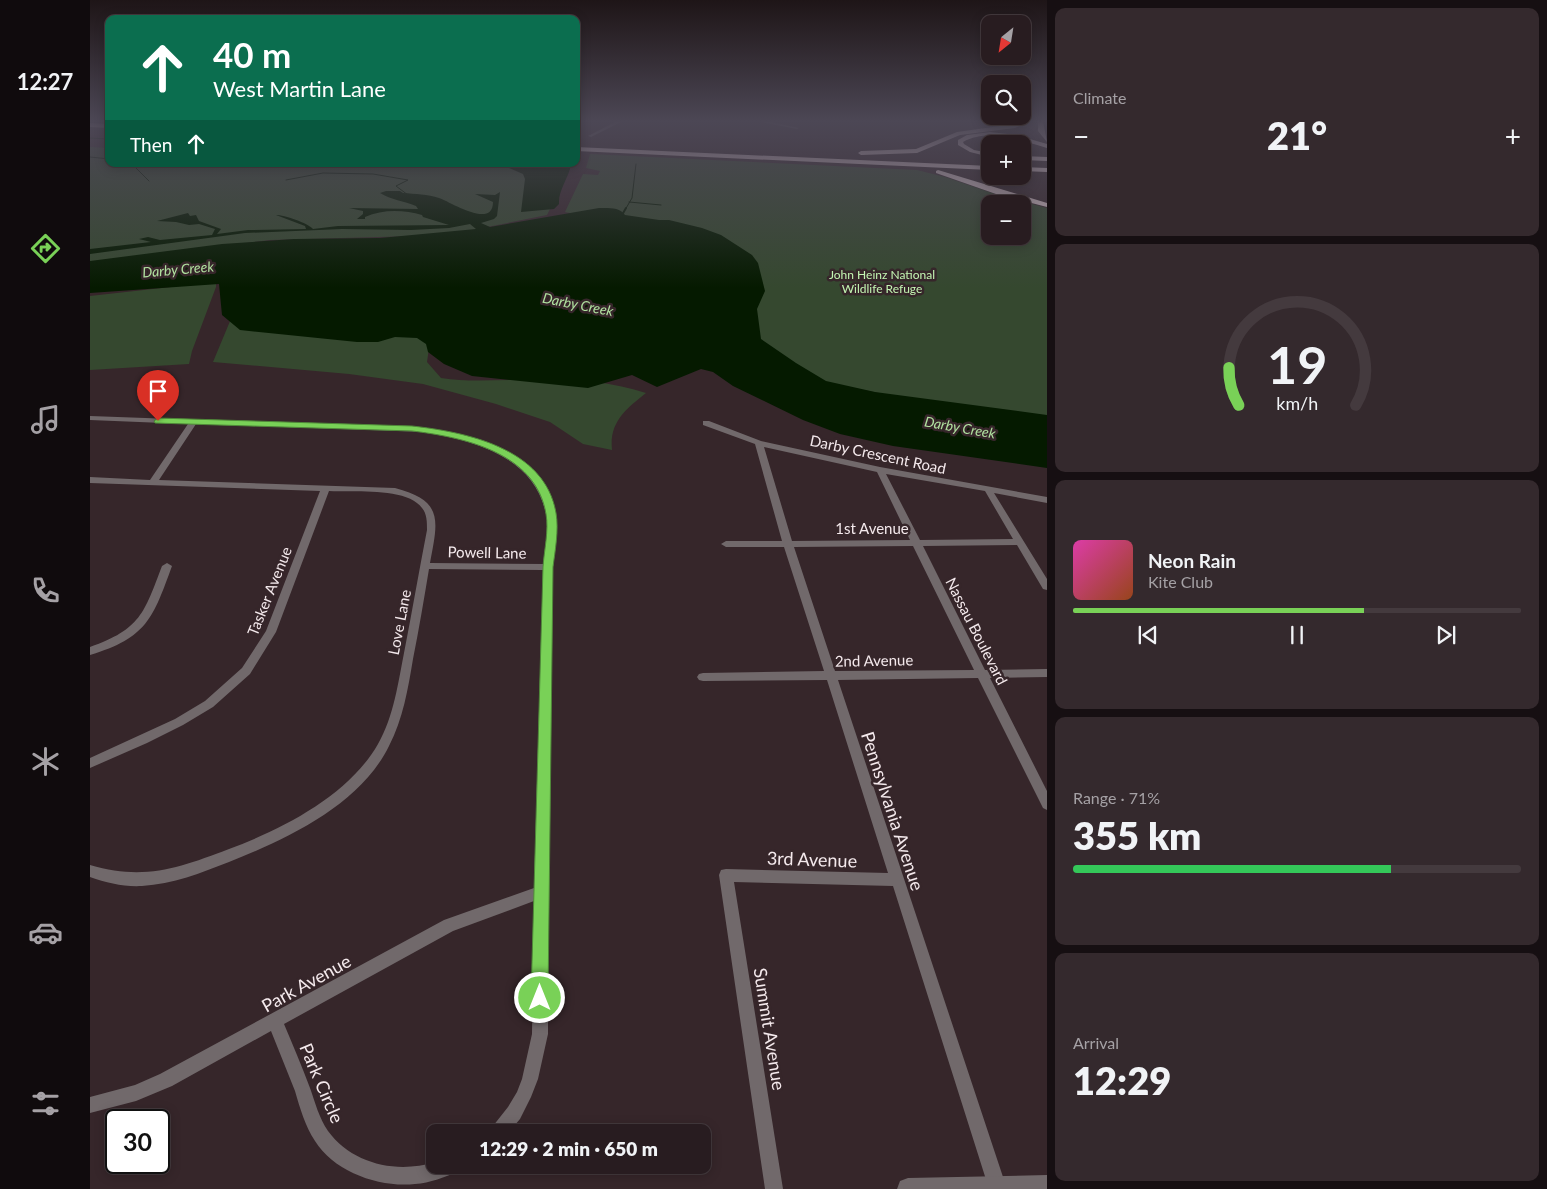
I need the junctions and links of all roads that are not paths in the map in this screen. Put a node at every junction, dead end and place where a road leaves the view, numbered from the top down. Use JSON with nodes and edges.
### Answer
{"nodes":[{"id":1,"x":951,"y":176,"type":"edge"},
{"id":2,"x":1002,"y":185,"type":"edge"},
{"id":3,"x":1047,"y":199,"type":"edge"},
{"id":4,"x":1047,"y":205,"type":"edge"},
{"id":5,"x":90,"y":418,"type":"edge"},
{"id":6,"x":193,"y":422,"type":"junction"},
{"id":7,"x":706,"y":423,"type":"dead end"},
{"id":8,"x":759,"y":443,"type":"junction"},
{"id":9,"x":880,"y":470,"type":"junction"},
{"id":10,"x":90,"y":480,"type":"edge"},
{"id":11,"x":153,"y":482,"type":"junction"},
{"id":12,"x":325,"y":489,"type":"junction"},
{"id":13,"x":988,"y":490,"type":"junction"},
{"id":14,"x":1047,"y":500,"type":"edge"},
{"id":15,"x":1018,"y":542,"type":"junction"},
{"id":16,"x":916,"y":543,"type":"junction"},
{"id":17,"x":726,"y":544,"type":"dead end"},
{"id":18,"x":788,"y":544,"type":"junction"},
{"id":19,"x":167,"y":566,"type":"dead end"},
{"id":20,"x":425,"y":566,"type":"junction"},
{"id":21,"x":548,"y":567,"type":"junction"},
{"id":22,"x":1047,"y":587,"type":"edge"},
{"id":23,"x":90,"y":651,"type":"edge"},
{"id":24,"x":981,"y":673,"type":"junction"},
{"id":25,"x":1047,"y":673,"type":"edge"},
{"id":26,"x":831,"y":676,"type":"junction"},
{"id":27,"x":702,"y":677,"type":"dead end"},
{"id":28,"x":90,"y":763,"type":"edge"},
{"id":29,"x":1047,"y":804,"type":"edge"},
{"id":30,"x":90,"y":871,"type":"edge"},
{"id":31,"x":726,"y":876,"type":"joint"},
{"id":32,"x":897,"y":880,"type":"junction"},
{"id":33,"x":541,"y":892,"type":"junction"},
{"id":34,"x":275,"y":1022,"type":"junction"},
{"id":35,"x":90,"y":1105,"type":"edge"},
{"id":36,"x":505,"y":1124,"type":"edge"},
{"id":37,"x":426,"y":1172,"type":"edge"},
{"id":38,"x":1047,"y":1186,"type":"edge"},
{"id":39,"x":998,"y":1187,"type":"edge"},
{"id":40,"x":774,"y":1189,"type":"edge"},
{"id":41,"x":908,"y":1189,"type":"edge"}],
"edges":[{"from":1,"to":4,"type":"highway"},
{"from":2,"to":3,"type":"highway"},
{"from":5,"to":6,"type":"street"},
{"from":6,"to":11,"type":"street"},
{"from":6,"to":21,"type":"street"},
{"from":7,"to":8,"type":"street","name":"Darby Crescent Road"},
{"from":8,"to":9,"type":"street","name":"Darby Crescent Road"},
{"from":8,"to":18,"type":"street","name":"Pennsylvania Avenue"},
{"from":9,"to":13,"type":"street","name":"Darby Crescent Road"},
{"from":9,"to":16,"type":"street","name":"Nassau Boulevard"},
{"from":10,"to":11,"type":"street","name":"Love Lane"},
{"from":11,"to":12,"type":"street","name":"Love Lane"},
{"from":12,"to":20,"type":"street","name":"Love Lane"},
{"from":12,"to":28,"type":"street","name":"Tasker Avenue"},
{"from":13,"to":14,"type":"street","name":"Darby Crescent Road"},
{"from":13,"to":15,"type":"street"},
{"from":15,"to":16,"type":"street","name":"1st Avenue"},
{"from":15,"to":22,"type":"street"},
{"from":16,"to":18,"type":"street","name":"1st Avenue"},
{"from":16,"to":24,"type":"street","name":"Nassau Boulevard"},
{"from":17,"to":18,"type":"street","name":"1st Avenue"},
{"from":18,"to":26,"type":"street","name":"Pennsylvania Avenue"},
{"from":19,"to":23,"type":"street"},
{"from":20,"to":21,"type":"street","name":"Powell Lane"},
{"from":20,"to":30,"type":"street","name":"Love Lane"},
{"from":21,"to":33,"type":"street"},
{"from":24,"to":25,"type":"street","name":"2nd Avenue"},
{"from":24,"to":26,"type":"street","name":"2nd Avenue"},
{"from":24,"to":29,"type":"street","name":"Nassau Boulevard"},
{"from":26,"to":27,"type":"street","name":"2nd Avenue"},
{"from":26,"to":32,"type":"street","name":"Pennsylvania Avenue"},
{"from":31,"to":32,"type":"street","name":"3rd Avenue"},
{"from":31,"to":40,"type":"street","name":"Summit Avenue"},
{"from":32,"to":39,"type":"street","name":"Pennsylvania Avenue"},
{"from":33,"to":34,"type":"street","name":"Park Avenue"},
{"from":33,"to":36,"type":"street"},
{"from":34,"to":35,"type":"street","name":"Park Avenue"},
{"from":34,"to":37,"type":"street","name":"Park Circle"},
{"from":38,"to":39,"type":"street"},
{"from":39,"to":41,"type":"street"}]}
